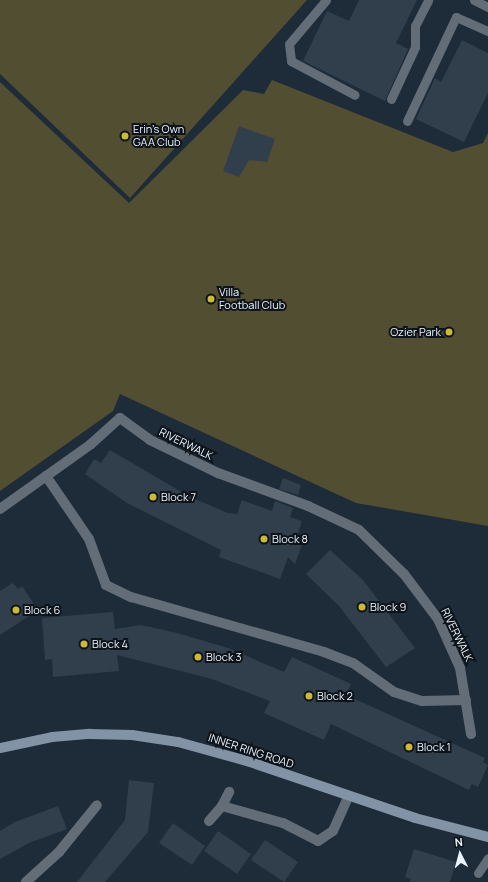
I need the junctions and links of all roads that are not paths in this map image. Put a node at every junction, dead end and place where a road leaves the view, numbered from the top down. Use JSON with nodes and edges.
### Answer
{"nodes":[{"id":1,"x":326,"y":0,"type":"edge"},
{"id":2,"x":428,"y":0,"type":"edge"},
{"id":3,"x":474,"y":0,"type":"edge"},
{"id":4,"x":488,"y":7,"type":"edge"},
{"id":5,"x":488,"y":31,"type":"edge"},
{"id":6,"x":355,"y":95,"type":"dead end"},
{"id":7,"x":391,"y":99,"type":"dead end"},
{"id":8,"x":407,"y":121,"type":"dead end"},
{"id":9,"x":46,"y":476,"type":"junction"},
{"id":10,"x":0,"y":509,"type":"edge"},
{"id":11,"x":466,"y":700,"type":"junction"},
{"id":12,"x":471,"y":734,"type":"dead end"},
{"id":13,"x":0,"y":748,"type":"edge"},
{"id":14,"x":229,"y":792,"type":"dead end"},
{"id":15,"x":348,"y":797,"type":"junction"},
{"id":16,"x":97,"y":805,"type":"dead end"},
{"id":17,"x":222,"y":806,"type":"junction"},
{"id":18,"x":209,"y":821,"type":"dead end"},
{"id":19,"x":488,"y":837,"type":"edge"},
{"id":20,"x":488,"y":858,"type":"edge"},
{"id":21,"x":478,"y":872,"type":"dead end"},
{"id":22,"x":26,"y":882,"type":"edge"}],
"edges":[{"from":1,"to":6,"type":"lane"},
{"from":2,"to":7,"type":"lane"},
{"from":3,"to":4,"type":"lane"},
{"from":5,"to":8,"type":"lane"},
{"from":9,"to":10,"type":"street","name":"RIVERWALK"},
{"from":9,"to":11,"type":"street"},
{"from":9,"to":11,"type":"street","name":"RIVERWALK"},
{"from":11,"to":12,"type":"street","name":"RIVERWALK"},
{"from":13,"to":15,"type":"main road","name":"INNER RING ROAD"},
{"from":14,"to":17,"type":"street"},
{"from":15,"to":17,"type":"street"},
{"from":15,"to":19,"type":"main road","name":"INNER RING ROAD"},
{"from":16,"to":22,"type":"street"},
{"from":17,"to":18,"type":"street"},
{"from":20,"to":21,"type":"lane"}]}
